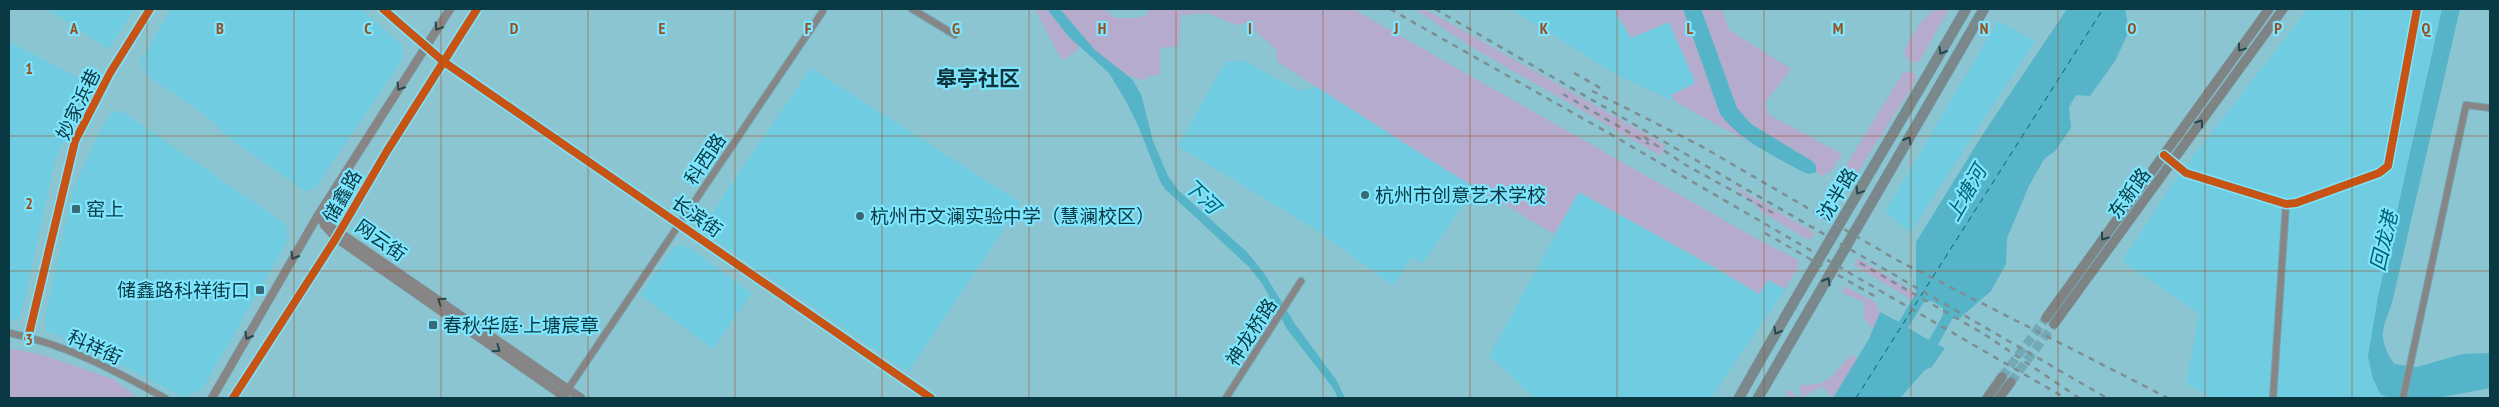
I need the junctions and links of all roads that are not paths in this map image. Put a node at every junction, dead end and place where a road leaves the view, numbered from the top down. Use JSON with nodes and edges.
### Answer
{"nodes":[{"id":1,"x":150,"y":9,"type":"edge"},
{"id":2,"x":383,"y":9,"type":"edge"},
{"id":3,"x":450,"y":9,"type":"edge"},
{"id":4,"x":477,"y":9,"type":"edge"},
{"id":5,"x":912,"y":9,"type":"edge"},
{"id":6,"x":1966,"y":9,"type":"edge"},
{"id":7,"x":1984,"y":9,"type":"edge"},
{"id":8,"x":2269,"y":9,"type":"edge"},
{"id":9,"x":2283,"y":9,"type":"edge"},
{"id":10,"x":2418,"y":9,"type":"edge"},
{"id":11,"x":823,"y":12,"type":"dead end"},
{"id":12,"x":956,"y":35,"type":"dead end"},
{"id":13,"x":426,"y":46,"type":"junction"},
{"id":14,"x":444,"y":62,"type":"junction"},
{"id":15,"x":2490,"y":108,"type":"edge"},
{"id":16,"x":2164,"y":155,"type":"junction"},
{"id":17,"x":2171,"y":162,"type":"junction"},
{"id":18,"x":2286,"y":204,"type":"junction"},
{"id":19,"x":317,"y":217,"type":"junction"},
{"id":20,"x":679,"y":224,"type":"junction"},
{"id":21,"x":338,"y":235,"type":"junction"},
{"id":22,"x":1301,"y":281,"type":"dead end"},
{"id":23,"x":2046,"y":318,"type":"tunnel mouth"},
{"id":24,"x":2054,"y":324,"type":"tunnel mouth"},
{"id":25,"x":9,"y":333,"type":"edge"},
{"id":26,"x":28,"y":338,"type":"junction"},
{"id":27,"x":2002,"y":377,"type":"tunnel mouth"},
{"id":28,"x":2011,"y":382,"type":"tunnel mouth"},
{"id":29,"x":568,"y":389,"type":"junction"},
{"id":30,"x":165,"y":398,"type":"edge"},
{"id":31,"x":212,"y":398,"type":"edge"},
{"id":32,"x":233,"y":398,"type":"edge"},
{"id":33,"x":563,"y":398,"type":"edge"},
{"id":34,"x":581,"y":398,"type":"edge"},
{"id":35,"x":931,"y":398,"type":"edge"},
{"id":36,"x":1226,"y":398,"type":"edge"},
{"id":37,"x":1739,"y":398,"type":"edge"},
{"id":38,"x":1758,"y":398,"type":"edge"},
{"id":39,"x":1987,"y":398,"type":"edge"},
{"id":40,"x":1999,"y":398,"type":"edge"},
{"id":41,"x":2273,"y":398,"type":"edge"},
{"id":42,"x":2403,"y":398,"type":"edge"}],
"edges":[{"from":1,"to":26,"type":"street","name":"妙家浜巷"},
{"from":2,"to":13,"type":"street","name":"长滨街"},
{"from":3,"to":13,"type":"street","name":"储鑫路","one_way":true},
{"from":4,"to":14,"type":"street","name":"储鑫路"},
{"from":5,"to":12,"type":"street"},
{"from":6,"to":37,"type":"main road","name":"沈半路","one_way":true},
{"from":38,"to":7,"type":"main road","name":"沈半路","one_way":true},
{"from":8,"to":16,"type":"main road","name":"东新路","one_way":true},
{"from":17,"to":9,"type":"main road","name":"东新路","one_way":true},
{"from":10,"to":18,"type":"street"},
{"from":11,"to":20,"type":"street","name":"科西路"},
{"from":13,"to":14,"type":"street","name":"长滨街"},
{"from":13,"to":19,"type":"street","name":"储鑫路","one_way":true},
{"from":14,"to":20,"type":"street","name":"长滨街"},
{"from":14,"to":21,"type":"street","name":"储鑫路"},
{"from":15,"to":42,"type":"street"},
{"from":16,"to":17,"type":"street"},
{"from":16,"to":23,"type":"main road","name":"东新路","one_way":true},
{"from":17,"to":18,"type":"street"},
{"from":17,"to":24,"type":"main road","name":"东新路"},
{"from":18,"to":41,"type":"street"},
{"from":19,"to":21,"type":"street","name":"网云街"},
{"from":19,"to":31,"type":"street","name":"储鑫路","one_way":true},
{"from":20,"to":29,"type":"street","name":"科西路"},
{"from":20,"to":35,"type":"street","name":"长滨街"},
{"from":29,"to":21,"type":"street","name":"网云街","one_way":true},
{"from":21,"to":32,"type":"street","name":"储鑫路"},
{"from":21,"to":33,"type":"street","name":"网云街","one_way":true},
{"from":22,"to":36,"type":"street","name":"神龙桥路"},
{"from":25,"to":26,"type":"street","name":"科祥街"},
{"from":26,"to":30,"type":"street","name":"科祥街"},
{"from":27,"to":39,"type":"main road"},
{"from":28,"to":40,"type":"main road"},
{"from":29,"to":33,"type":"street","name":"科西路"},
{"from":29,"to":34,"type":"street","name":"网云街"}]}
